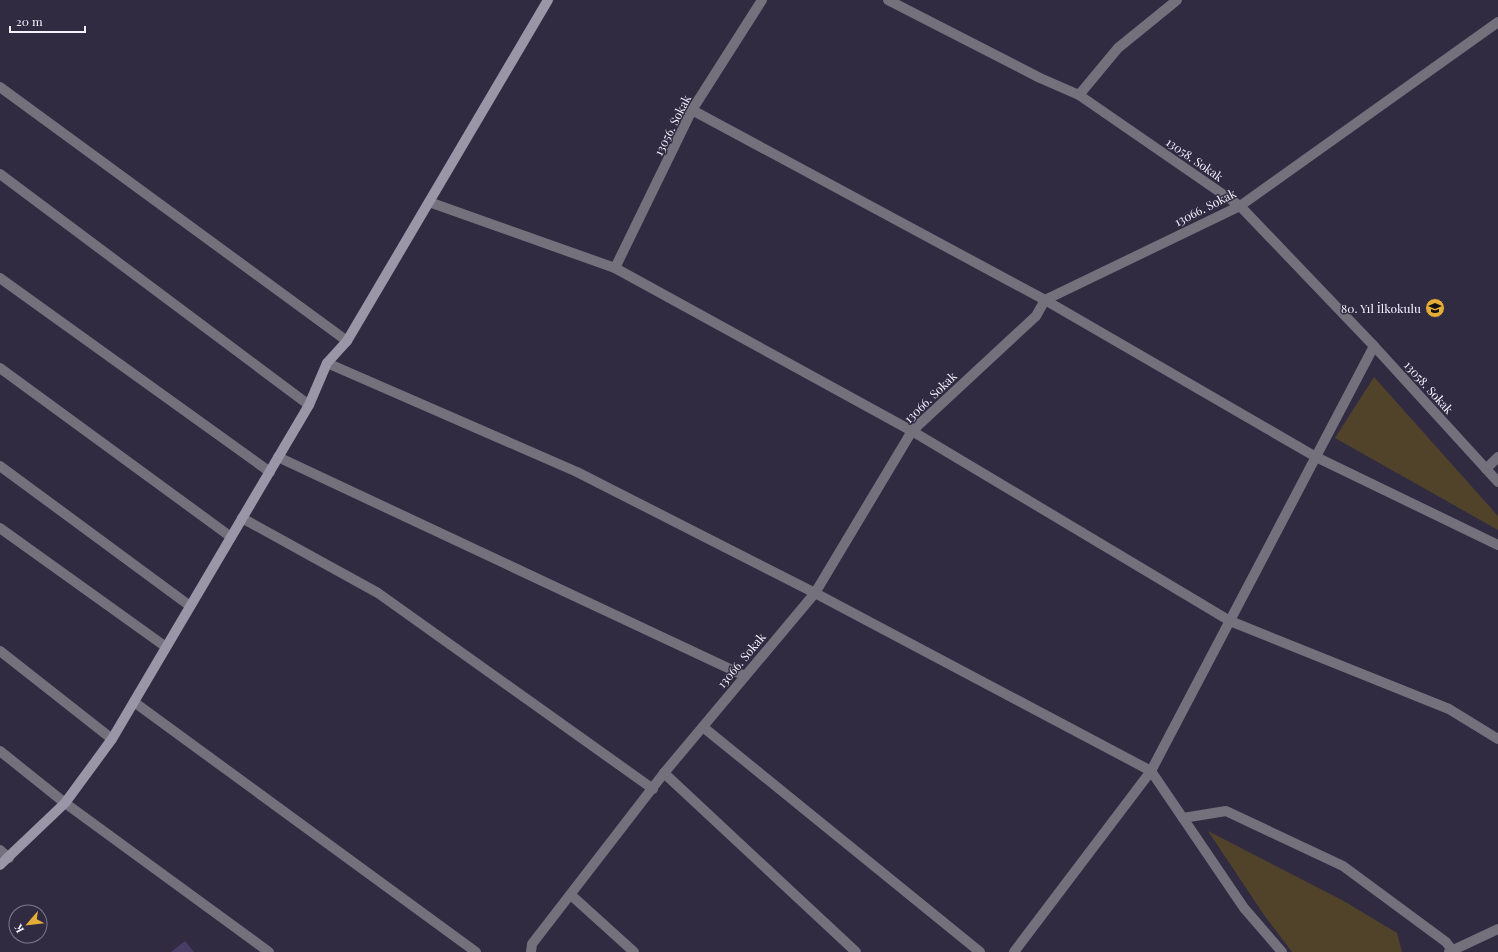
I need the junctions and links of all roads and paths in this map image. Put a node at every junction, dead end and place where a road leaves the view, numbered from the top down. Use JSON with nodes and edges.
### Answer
{"nodes":[{"id":1,"x":548,"y":0,"type":"edge"},
{"id":2,"x":762,"y":0,"type":"edge"},
{"id":3,"x":888,"y":0,"type":"edge"},
{"id":4,"x":1177,"y":0,"type":"edge"},
{"id":5,"x":1498,"y":22,"type":"edge"},
{"id":6,"x":0,"y":87,"type":"edge"},
{"id":7,"x":1079,"y":96,"type":"junction"},
{"id":8,"x":692,"y":110,"type":"junction"},
{"id":9,"x":0,"y":174,"type":"edge"},
{"id":10,"x":429,"y":202,"type":"junction"},
{"id":11,"x":1240,"y":206,"type":"junction"},
{"id":12,"x":615,"y":268,"type":"junction"},
{"id":13,"x":0,"y":278,"type":"edge"},
{"id":14,"x":1045,"y":300,"type":"junction"},
{"id":15,"x":347,"y":341,"type":"junction"},
{"id":16,"x":1374,"y":346,"type":"junction"},
{"id":17,"x":327,"y":363,"type":"junction"},
{"id":18,"x":0,"y":368,"type":"edge"},
{"id":19,"x":309,"y":405,"type":"junction"},
{"id":20,"x":912,"y":431,"type":"junction"},
{"id":21,"x":278,"y":457,"type":"junction"},
{"id":22,"x":1316,"y":457,"type":"junction"},
{"id":23,"x":1498,"y":457,"type":"edge"},
{"id":24,"x":0,"y":466,"type":"edge"},
{"id":25,"x":1486,"y":469,"type":"junction"},
{"id":26,"x":270,"y":472,"type":"junction"},
{"id":27,"x":1498,"y":482,"type":"edge"},
{"id":28,"x":242,"y":518,"type":"junction"},
{"id":29,"x":0,"y":528,"type":"edge"},
{"id":30,"x":231,"y":537,"type":"junction"},
{"id":31,"x":1498,"y":545,"type":"edge"},
{"id":32,"x":815,"y":593,"type":"junction"},
{"id":33,"x":190,"y":606,"type":"junction"},
{"id":34,"x":1230,"y":621,"type":"junction"},
{"id":35,"x":166,"y":646,"type":"junction"},
{"id":36,"x":0,"y":651,"type":"edge"},
{"id":37,"x":745,"y":676,"type":"junction"},
{"id":38,"x":134,"y":702,"type":"junction"},
{"id":39,"x":703,"y":727,"type":"junction"},
{"id":40,"x":112,"y":739,"type":"junction"},
{"id":41,"x":1498,"y":739,"type":"edge"},
{"id":42,"x":0,"y":751,"type":"edge"},
{"id":43,"x":1151,"y":771,"type":"junction"},
{"id":44,"x":664,"y":773,"type":"junction"},
{"id":45,"x":653,"y":789,"type":"junction"},
{"id":46,"x":65,"y":803,"type":"junction"},
{"id":47,"x":1183,"y":818,"type":"junction"},
{"id":48,"x":0,"y":850,"type":"edge"},
{"id":49,"x":9,"y":858,"type":"junction"},
{"id":50,"x":0,"y":865,"type":"edge"},
{"id":51,"x":571,"y":895,"type":"junction"},
{"id":52,"x":1498,"y":929,"type":"edge"},
{"id":53,"x":1450,"y":951,"type":"edge"},
{"id":54,"x":269,"y":952,"type":"edge"},
{"id":55,"x":476,"y":952,"type":"edge"},
{"id":56,"x":531,"y":952,"type":"edge"},
{"id":57,"x":634,"y":952,"type":"edge"},
{"id":58,"x":856,"y":952,"type":"edge"},
{"id":59,"x":980,"y":952,"type":"edge"},
{"id":60,"x":1014,"y":952,"type":"edge"},
{"id":61,"x":1282,"y":952,"type":"edge"}],
"edges":[{"from":1,"to":10,"type":"main road"},
{"from":2,"to":8,"type":"street","name":"13056. Sokak"},
{"from":3,"to":7,"type":"street","name":"13058. Sokak"},
{"from":4,"to":7,"type":"street"},
{"from":5,"to":11,"type":"street","name":"13066. Sokak"},
{"from":6,"to":15,"type":"street"},
{"from":7,"to":11,"type":"street","name":"13058. Sokak"},
{"from":8,"to":12,"type":"street","name":"13056. Sokak"},
{"from":8,"to":14,"type":"street"},
{"from":9,"to":19,"type":"street"},
{"from":10,"to":12,"type":"street"},
{"from":10,"to":15,"type":"main road"},
{"from":11,"to":14,"type":"street","name":"13066. Sokak"},
{"from":11,"to":16,"type":"street","name":"13058. Sokak"},
{"from":12,"to":20,"type":"street"},
{"from":13,"to":26,"type":"street"},
{"from":14,"to":20,"type":"street","name":"13066. Sokak"},
{"from":14,"to":22,"type":"street"},
{"from":15,"to":17,"type":"main road"},
{"from":16,"to":22,"type":"street"},
{"from":16,"to":25,"type":"street","name":"13058. Sokak"},
{"from":17,"to":19,"type":"main road"},
{"from":17,"to":32,"type":"street"},
{"from":18,"to":30,"type":"street"},
{"from":19,"to":21,"type":"main road"},
{"from":20,"to":32,"type":"street","name":"13066. Sokak"},
{"from":20,"to":34,"type":"street"},
{"from":21,"to":26,"type":"main road"},
{"from":21,"to":37,"type":"street"},
{"from":22,"to":31,"type":"street"},
{"from":22,"to":34,"type":"street"},
{"from":23,"to":25,"type":"street"},
{"from":24,"to":33,"type":"street"},
{"from":25,"to":27,"type":"street","name":"13058. Sokak"},
{"from":26,"to":28,"type":"main road"},
{"from":28,"to":30,"type":"main road"},
{"from":28,"to":45,"type":"street"},
{"from":29,"to":35,"type":"street"},
{"from":30,"to":33,"type":"main road"},
{"from":32,"to":37,"type":"street","name":"13066. Sokak"},
{"from":32,"to":43,"type":"street"},
{"from":33,"to":35,"type":"main road"},
{"from":34,"to":41,"type":"street"},
{"from":34,"to":43,"type":"street"},
{"from":35,"to":38,"type":"main road"},
{"from":36,"to":40,"type":"street"},
{"from":37,"to":39,"type":"street","name":"13066. Sokak"},
{"from":38,"to":40,"type":"main road"},
{"from":38,"to":55,"type":"street"},
{"from":39,"to":44,"type":"street","name":"13066. Sokak"},
{"from":39,"to":59,"type":"street"},
{"from":40,"to":46,"type":"main road"},
{"from":42,"to":46,"type":"street"},
{"from":43,"to":47,"type":"street"},
{"from":43,"to":60,"type":"street"},
{"from":44,"to":45,"type":"street","name":"13066. Sokak"},
{"from":44,"to":58,"type":"street"},
{"from":45,"to":51,"type":"street","name":"13066. Sokak"},
{"from":46,"to":49,"type":"main road"},
{"from":46,"to":54,"type":"street"},
{"from":47,"to":53,"type":"street"},
{"from":47,"to":61,"type":"street"},
{"from":48,"to":49,"type":"street"},
{"from":49,"to":50,"type":"main road"},
{"from":51,"to":56,"type":"street","name":"13066. Sokak"},
{"from":51,"to":57,"type":"street"},
{"from":52,"to":53,"type":"street"}]}
